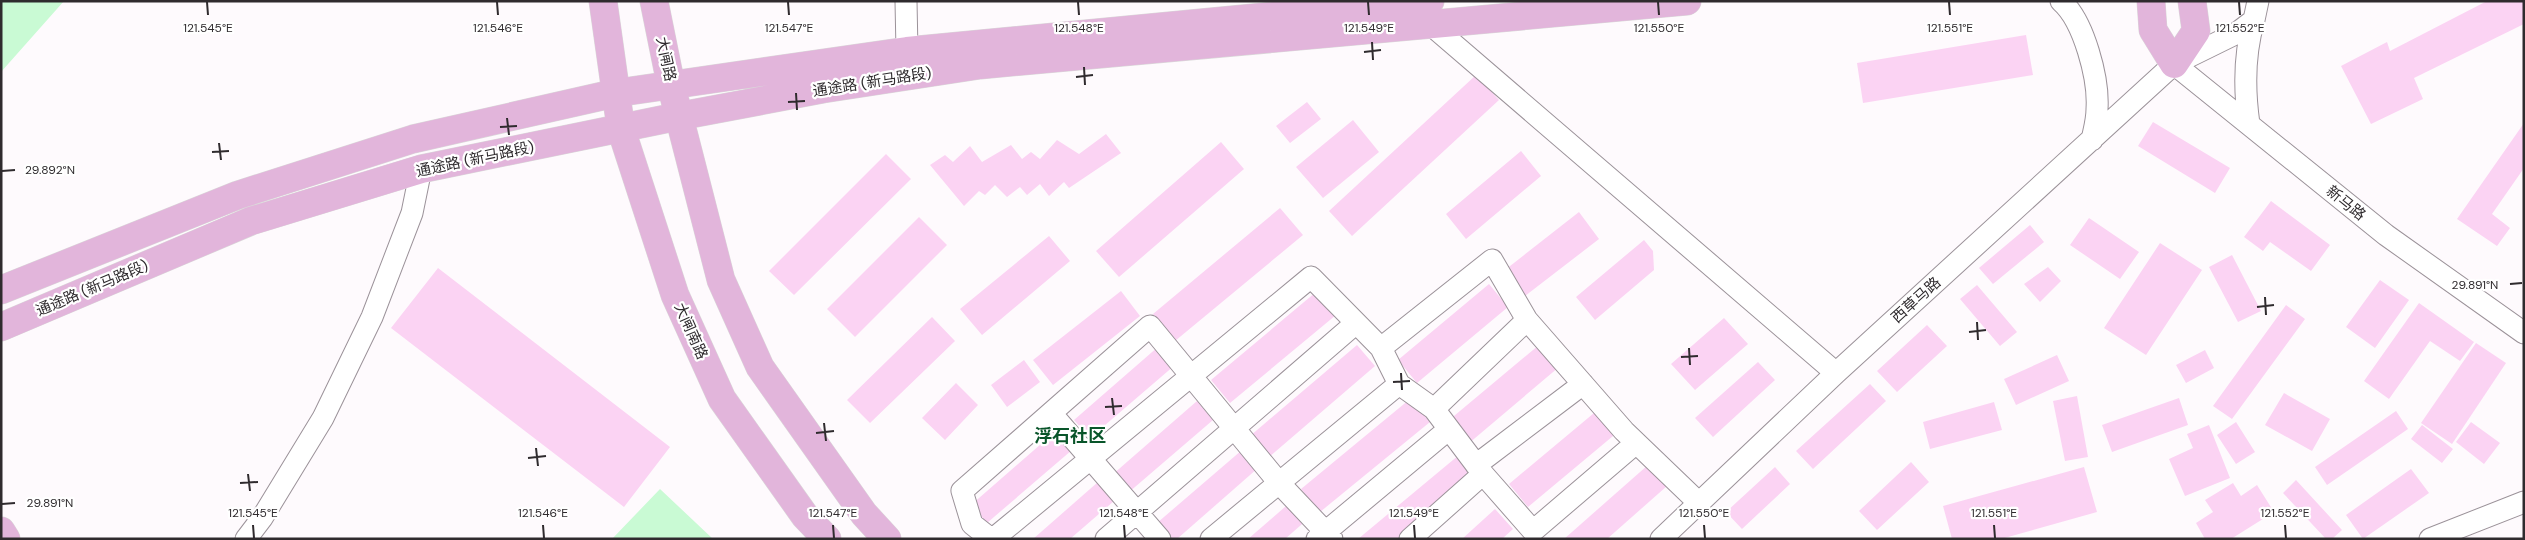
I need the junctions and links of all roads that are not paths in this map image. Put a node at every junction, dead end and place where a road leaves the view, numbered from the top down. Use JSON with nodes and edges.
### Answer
{"nodes":[{"id":1,"x":603,"y":1,"type":"edge"},
{"id":2,"x":654,"y":1,"type":"edge"},
{"id":3,"x":906,"y":1,"type":"edge"},
{"id":4,"x":1687,"y":1,"type":"edge"},
{"id":5,"x":2061,"y":1,"type":"edge"},
{"id":6,"x":2151,"y":1,"type":"edge"},
{"id":7,"x":2192,"y":1,"type":"edge"},
{"id":8,"x":2256,"y":11,"type":"edge"},
{"id":9,"x":1430,"y":13,"type":"edge"},
{"id":10,"x":906,"y":51,"type":"junction"},
{"id":11,"x":2174,"y":64,"type":"junction"},
{"id":12,"x":671,"y":85,"type":"junction"},
{"id":13,"x":616,"y":93,"type":"junction"},
{"id":14,"x":680,"y":116,"type":"junction"},
{"id":15,"x":2249,"y":124,"type":"junction"},
{"id":16,"x":621,"y":129,"type":"junction"},
{"id":17,"x":2092,"y":140,"type":"junction"},
{"id":18,"x":421,"y":169,"type":"junction"},
{"id":19,"x":1,"y":290,"type":"edge"},
{"id":20,"x":1527,"y":320,"type":"junction"},
{"id":21,"x":1356,"y":323,"type":"junction"},
{"id":22,"x":1,"y":327,"type":"edge"},
{"id":23,"x":2524,"y":333,"type":"edge"},
{"id":24,"x":1381,"y":348,"type":"junction"},
{"id":25,"x":1836,"y":373,"type":"junction"},
{"id":26,"x":1192,"y":375,"type":"junction"},
{"id":27,"x":1399,"y":384,"type":"junction"},
{"id":28,"x":1583,"y":384,"type":"junction"},
{"id":29,"x":1434,"y":409,"type":"junction"},
{"id":30,"x":1051,"y":413,"type":"junction"},
{"id":31,"x":1236,"y":429,"type":"junction"},
{"id":32,"x":1449,"y":429,"type":"junction"},
{"id":33,"x":1636,"y":443,"type":"junction"},
{"id":34,"x":1091,"y":458,"type":"junction"},
{"id":35,"x":1480,"y":469,"type":"junction"},
{"id":36,"x":1280,"y":484,"type":"junction"},
{"id":37,"x":2524,"y":502,"type":"edge"},
{"id":38,"x":1699,"y":503,"type":"junction"},
{"id":39,"x":1136,"y":513,"type":"junction"},
{"id":40,"x":1,"y":531,"type":"edge"},
{"id":41,"x":1325,"y":536,"type":"edge"},
{"id":42,"x":1533,"y":536,"type":"edge"},
{"id":43,"x":6,"y":539,"type":"edge"},
{"id":44,"x":246,"y":539,"type":"edge"},
{"id":45,"x":827,"y":539,"type":"edge"},
{"id":46,"x":887,"y":539,"type":"edge"},
{"id":47,"x":992,"y":539,"type":"edge"},
{"id":48,"x":1106,"y":539,"type":"edge"},
{"id":49,"x":1160,"y":539,"type":"edge"},
{"id":50,"x":1211,"y":539,"type":"edge"},
{"id":51,"x":1410,"y":539,"type":"edge"},
{"id":52,"x":1661,"y":539,"type":"edge"},
{"id":53,"x":2430,"y":539,"type":"edge"}],
"edges":[{"from":1,"to":13,"type":"main road"},
{"from":2,"to":12,"type":"main road","name":"大闸路"},
{"from":3,"to":10,"type":"street"},
{"from":4,"to":9,"type":"main road","name":"通途路 (新马路段)"},
{"from":5,"to":17,"type":"street"},
{"from":6,"to":11,"type":"main road"},
{"from":7,"to":11,"type":"main road"},
{"from":8,"to":11,"type":"street","name":"西草马路"},
{"from":8,"to":15,"type":"street"},
{"from":9,"to":10,"type":"main road","name":"通途路 (新马路段)"},
{"from":9,"to":14,"type":"main road","name":"通途路 (新马路段)"},
{"from":9,"to":25,"type":"street"},
{"from":10,"to":12,"type":"main road","name":"通途路 (新马路段)"},
{"from":11,"to":15,"type":"street","name":"新马路"},
{"from":11,"to":17,"type":"street","name":"西草马路"},
{"from":12,"to":13,"type":"main road","name":"通途路 (新马路段)"},
{"from":12,"to":14,"type":"main road","name":"大闸路"},
{"from":13,"to":16,"type":"main road","name":"大闸南路"},
{"from":13,"to":19,"type":"main road","name":"通途路 (新马路段)"},
{"from":14,"to":16,"type":"main road","name":"通途路 (新马路段)"},
{"from":14,"to":46,"type":"main road"},
{"from":15,"to":23,"type":"street","name":"新马路"},
{"from":16,"to":18,"type":"main road","name":"通途路 (新马路段)"},
{"from":16,"to":45,"type":"main road","name":"大闸南路"},
{"from":17,"to":25,"type":"street","name":"西草马路"},
{"from":18,"to":22,"type":"main road","name":"通途路 (新马路段)"},
{"from":18,"to":44,"type":"street"},
{"from":20,"to":24,"type":"street"},
{"from":20,"to":28,"type":"street"},
{"from":20,"to":29,"type":"street"},
{"from":21,"to":24,"type":"street"},
{"from":21,"to":26,"type":"street"},
{"from":21,"to":31,"type":"street"},
{"from":24,"to":27,"type":"street"},
{"from":25,"to":38,"type":"street","name":"西草马路"},
{"from":26,"to":30,"type":"street"},
{"from":26,"to":31,"type":"street"},
{"from":26,"to":34,"type":"street"},
{"from":27,"to":29,"type":"street"},
{"from":27,"to":36,"type":"street"},
{"from":28,"to":33,"type":"street"},
{"from":28,"to":35,"type":"street"},
{"from":29,"to":32,"type":"street"},
{"from":30,"to":34,"type":"street"},
{"from":30,"to":47,"type":"street"},
{"from":31,"to":36,"type":"street"},
{"from":31,"to":39,"type":"street"},
{"from":32,"to":35,"type":"street"},
{"from":32,"to":41,"type":"street"},
{"from":33,"to":38,"type":"street"},
{"from":33,"to":42,"type":"street"},
{"from":34,"to":39,"type":"street"},
{"from":34,"to":47,"type":"street"},
{"from":35,"to":42,"type":"street"},
{"from":35,"to":51,"type":"street"},
{"from":36,"to":41,"type":"street"},
{"from":36,"to":50,"type":"street"},
{"from":37,"to":53,"type":"street"},
{"from":38,"to":52,"type":"street","name":"西草马路"},
{"from":39,"to":48,"type":"street"},
{"from":39,"to":49,"type":"street"},
{"from":40,"to":43,"type":"main road"}]}
